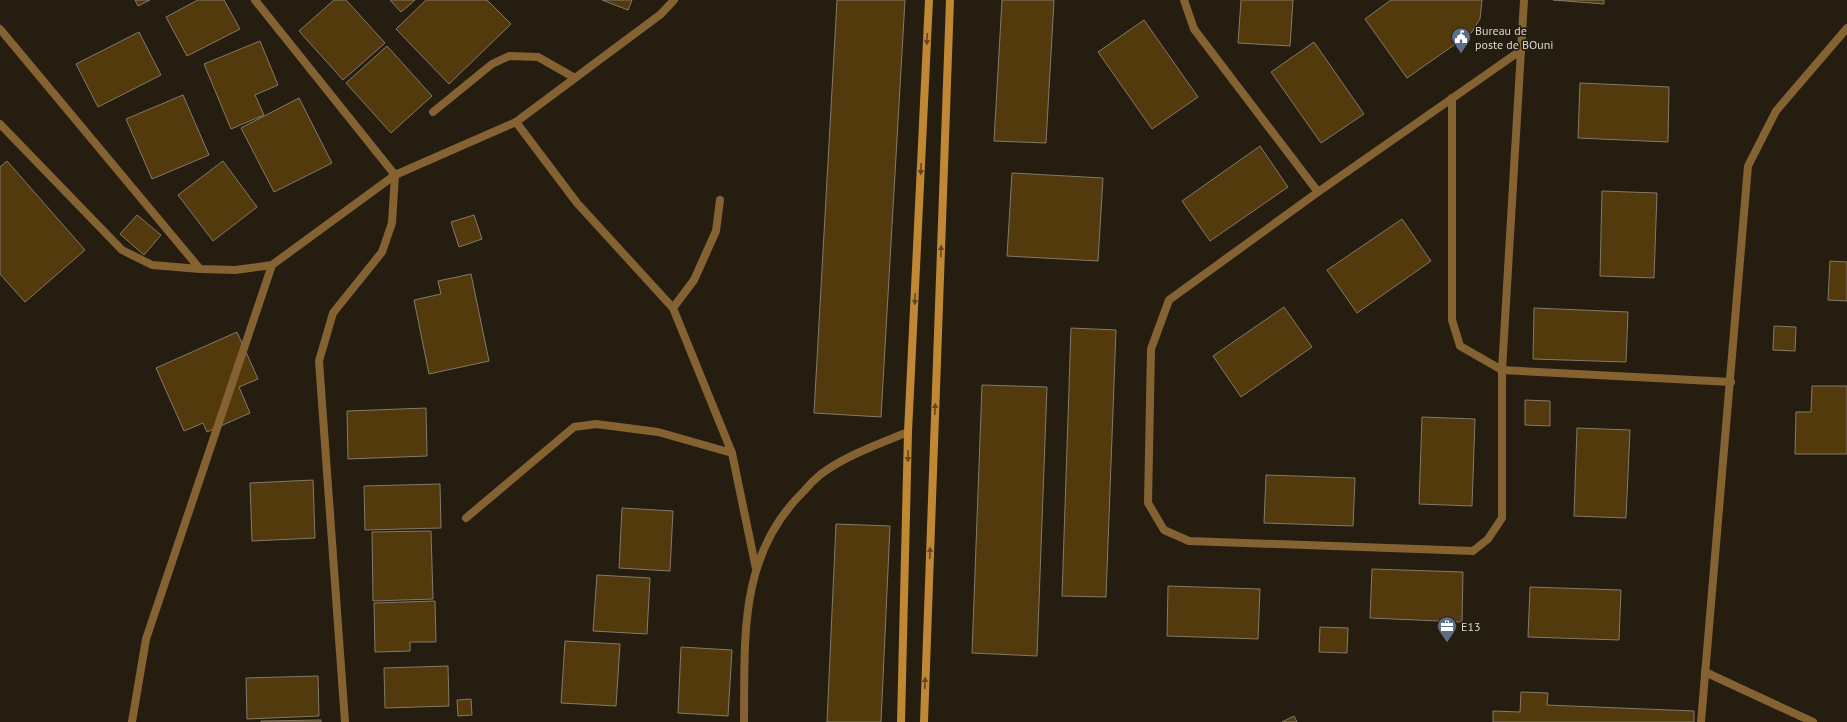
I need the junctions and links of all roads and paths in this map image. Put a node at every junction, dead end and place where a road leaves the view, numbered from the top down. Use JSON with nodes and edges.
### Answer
{"nodes":[{"id":1,"x":255,"y":0,"type":"edge"},
{"id":2,"x":674,"y":0,"type":"edge"},
{"id":3,"x":929,"y":0,"type":"edge"},
{"id":4,"x":950,"y":0,"type":"edge"},
{"id":5,"x":1184,"y":0,"type":"edge"},
{"id":6,"x":1524,"y":0,"type":"edge"},
{"id":7,"x":1847,"y":28,"type":"edge"},
{"id":8,"x":0,"y":29,"type":"edge"},
{"id":9,"x":1520,"y":50,"type":"junction"},
{"id":10,"x":575,"y":78,"type":"junction"},
{"id":11,"x":1452,"y":98,"type":"junction"},
{"id":12,"x":433,"y":112,"type":"dead end"},
{"id":13,"x":516,"y":122,"type":"junction"},
{"id":14,"x":0,"y":124,"type":"edge"},
{"id":15,"x":395,"y":175,"type":"junction"},
{"id":16,"x":1318,"y":192,"type":"junction"},
{"id":17,"x":720,"y":200,"type":"dead end"},
{"id":18,"x":272,"y":264,"type":"junction"},
{"id":19,"x":200,"y":269,"type":"junction"},
{"id":20,"x":673,"y":308,"type":"junction"},
{"id":21,"x":1502,"y":370,"type":"junction"},
{"id":22,"x":1731,"y":382,"type":"junction"},
{"id":23,"x":908,"y":432,"type":"junction"},
{"id":24,"x":732,"y":453,"type":"junction"},
{"id":25,"x":466,"y":518,"type":"dead end"},
{"id":26,"x":756,"y":569,"type":"junction"},
{"id":27,"x":1705,"y":672,"type":"junction"},
{"id":28,"x":132,"y":722,"type":"edge"},
{"id":29,"x":346,"y":722,"type":"edge"},
{"id":30,"x":744,"y":722,"type":"edge"},
{"id":31,"x":901,"y":722,"type":"edge"},
{"id":32,"x":924,"y":722,"type":"edge"},
{"id":33,"x":1701,"y":722,"type":"edge"},
{"id":34,"x":1813,"y":722,"type":"edge"}],
"edges":[{"from":1,"to":15,"type":"street"},
{"from":2,"to":10,"type":"street"},
{"from":3,"to":23,"type":"street","one_way":true},
{"from":32,"to":4,"type":"street","one_way":true},
{"from":5,"to":16,"type":"street"},
{"from":6,"to":9,"type":"street"},
{"from":7,"to":22,"type":"street"},
{"from":8,"to":19,"type":"street"},
{"from":9,"to":11,"type":"street"},
{"from":9,"to":21,"type":"street"},
{"from":10,"to":12,"type":"street"},
{"from":10,"to":13,"type":"street"},
{"from":11,"to":16,"type":"street"},
{"from":11,"to":21,"type":"street"},
{"from":13,"to":15,"type":"street"},
{"from":13,"to":20,"type":"street"},
{"from":14,"to":19,"type":"street"},
{"from":15,"to":18,"type":"street"},
{"from":15,"to":29,"type":"street"},
{"from":16,"to":21,"type":"street"},
{"from":17,"to":20,"type":"street"},
{"from":18,"to":19,"type":"street"},
{"from":18,"to":28,"type":"street"},
{"from":20,"to":24,"type":"street"},
{"from":21,"to":22,"type":"street"},
{"from":22,"to":27,"type":"street"},
{"from":23,"to":26,"type":"street"},
{"from":23,"to":31,"type":"street","one_way":true},
{"from":24,"to":25,"type":"street"},
{"from":24,"to":26,"type":"street"},
{"from":26,"to":30,"type":"street"},
{"from":27,"to":33,"type":"street"},
{"from":27,"to":34,"type":"street"}]}
